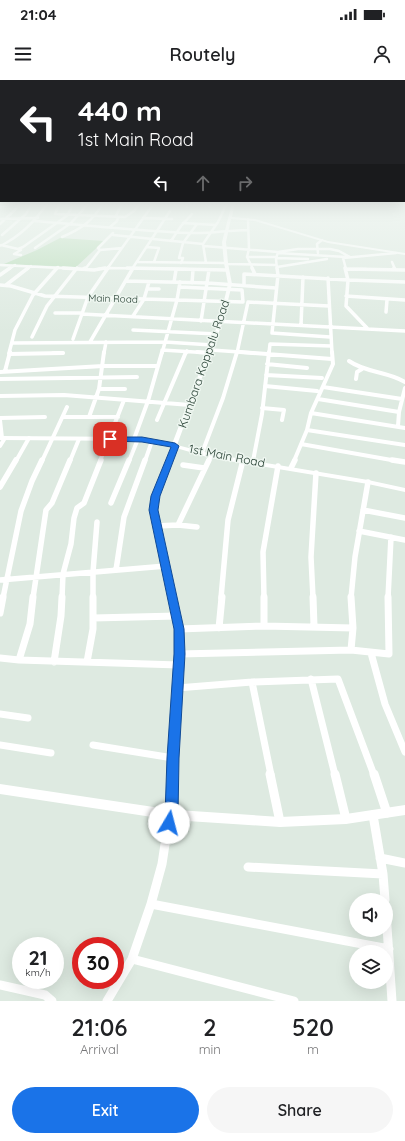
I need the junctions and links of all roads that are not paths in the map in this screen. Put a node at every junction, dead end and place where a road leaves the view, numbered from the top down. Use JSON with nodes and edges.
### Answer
{"nodes":[{"id":1,"x":204,"y":245,"type":"edge"},
{"id":2,"x":1,"y":246,"type":"edge"},
{"id":3,"x":23,"y":246,"type":"edge"},
{"id":4,"x":38,"y":246,"type":"edge"},
{"id":5,"x":100,"y":246,"type":"edge"},
{"id":6,"x":182,"y":246,"type":"edge"},
{"id":7,"x":211,"y":246,"type":"edge"},
{"id":8,"x":249,"y":246,"type":"edge"},
{"id":9,"x":317,"y":246,"type":"edge"},
{"id":10,"x":325,"y":246,"type":"dead end"},
{"id":11,"x":356,"y":246,"type":"edge"},
{"id":12,"x":147,"y":247,"type":"joint"},
{"id":13,"x":35,"y":248,"type":"dead end"},
{"id":14,"x":122,"y":248,"type":"joint"},
{"id":15,"x":225,"y":248,"type":"junction"},
{"id":16,"x":18,"y":249,"type":"junction"},
{"id":17,"x":249,"y":249,"type":"junction"},
{"id":18,"x":297,"y":249,"type":"junction"},
{"id":19,"x":100,"y":250,"type":"junction"},
{"id":20,"x":318,"y":250,"type":"junction"},
{"id":21,"x":333,"y":250,"type":"junction"},
{"id":22,"x":396,"y":253,"type":"junction"},
{"id":23,"x":297,"y":254,"type":"junction"},
{"id":24,"x":405,"y":254,"type":"edge"},
{"id":25,"x":21,"y":255,"type":"dead end"},
{"id":26,"x":277,"y":255,"type":"junction"},
{"id":27,"x":318,"y":255,"type":"junction"},
{"id":28,"x":247,"y":257,"type":"junction"},
{"id":29,"x":350,"y":257,"type":"junction"},
{"id":30,"x":344,"y":258,"type":"junction"},
{"id":31,"x":297,"y":259,"type":"junction"},
{"id":32,"x":319,"y":259,"type":"junction"},
{"id":33,"x":138,"y":262,"type":"junction"},
{"id":34,"x":154,"y":262,"type":"junction"},
{"id":35,"x":166,"y":262,"type":"junction"},
{"id":36,"x":392,"y":262,"type":"dead end"},
{"id":37,"x":182,"y":263,"type":"junction"},
{"id":38,"x":206,"y":263,"type":"junction"},
{"id":39,"x":0,"y":265,"type":"edge"},
{"id":40,"x":15,"y":265,"type":"junction"},
{"id":41,"x":251,"y":265,"type":"junction"},
{"id":42,"x":31,"y":266,"type":"junction"},
{"id":43,"x":226,"y":266,"type":"junction"},
{"id":44,"x":276,"y":266,"type":"junction"},
{"id":45,"x":58,"y":267,"type":"junction"},
{"id":46,"x":77,"y":268,"type":"junction"},
{"id":47,"x":107,"y":268,"type":"junction"},
{"id":48,"x":83,"y":269,"type":"junction"},
{"id":49,"x":346,"y":269,"type":"junction"},
{"id":50,"x":132,"y":270,"type":"junction"},
{"id":51,"x":163,"y":270,"type":"junction"},
{"id":52,"x":176,"y":270,"type":"junction"},
{"id":53,"x":193,"y":270,"type":"junction"},
{"id":54,"x":209,"y":270,"type":"junction"},
{"id":55,"x":395,"y":270,"type":"junction"},
{"id":56,"x":405,"y":270,"type":"edge"},
{"id":57,"x":255,"y":274,"type":"junction"},
{"id":58,"x":278,"y":275,"type":"junction"},
{"id":59,"x":0,"y":276,"type":"edge"},
{"id":60,"x":303,"y":277,"type":"junction"},
{"id":61,"x":328,"y":278,"type":"junction"},
{"id":62,"x":348,"y":280,"type":"junction"},
{"id":63,"x":126,"y":281,"type":"junction"},
{"id":64,"x":149,"y":282,"type":"junction"},
{"id":65,"x":174,"y":282,"type":"junction"},
{"id":66,"x":180,"y":282,"type":"junction"},
{"id":67,"x":405,"y":282,"type":"edge"},
{"id":68,"x":192,"y":283,"type":"junction"},
{"id":69,"x":208,"y":283,"type":"junction"},
{"id":70,"x":0,"y":285,"type":"edge"},
{"id":71,"x":6,"y":285,"type":"junction"},
{"id":72,"x":244,"y":285,"type":"junction"},
{"id":73,"x":180,"y":287,"type":"junction"},
{"id":74,"x":230,"y":287,"type":"junction"},
{"id":75,"x":158,"y":288,"type":"dead end"},
{"id":76,"x":207,"y":288,"type":"junction"},
{"id":77,"x":276,"y":288,"type":"junction"},
{"id":78,"x":146,"y":289,"type":"junction"},
{"id":79,"x":33,"y":295,"type":"junction"},
{"id":80,"x":346,"y":296,"type":"junction"},
{"id":81,"x":56,"y":297,"type":"junction"},
{"id":82,"x":88,"y":298,"type":"junction"},
{"id":83,"x":116,"y":298,"type":"junction"},
{"id":84,"x":144,"y":299,"type":"junction"},
{"id":85,"x":177,"y":300,"type":"junction"},
{"id":86,"x":386,"y":300,"type":"junction"},
{"id":87,"x":405,"y":300,"type":"edge"},
{"id":88,"x":204,"y":301,"type":"junction"},
{"id":89,"x":227,"y":302,"type":"junction"},
{"id":90,"x":274,"y":303,"type":"junction"},
{"id":91,"x":302,"y":304,"type":"junction"},
{"id":92,"x":329,"y":306,"type":"junction"},
{"id":93,"x":386,"y":312,"type":"dead end"},
{"id":94,"x":55,"y":313,"type":"dead end"},
{"id":95,"x":82,"y":313,"type":"junction"},
{"id":96,"x":105,"y":315,"type":"junction"},
{"id":97,"x":133,"y":316,"type":"junction"},
{"id":98,"x":172,"y":319,"type":"junction"},
{"id":99,"x":201,"y":321,"type":"junction"},
{"id":100,"x":221,"y":321,"type":"junction"},
{"id":101,"x":244,"y":323,"type":"junction"},
{"id":102,"x":273,"y":324,"type":"junction"},
{"id":103,"x":301,"y":325,"type":"junction"},
{"id":104,"x":330,"y":327,"type":"junction"},
{"id":105,"x":367,"y":328,"type":"junction"},
{"id":106,"x":133,"y":330,"type":"dead end"},
{"id":107,"x":168,"y":331,"type":"junction"},
{"id":108,"x":405,"y":331,"type":"edge"},
{"id":109,"x":217,"y":334,"type":"junction"},
{"id":110,"x":32,"y":336,"type":"dead end"},
{"id":111,"x":330,"y":336,"type":"junction"},
{"id":112,"x":73,"y":339,"type":"dead end"},
{"id":113,"x":90,"y":342,"type":"junction"},
{"id":114,"x":106,"y":342,"type":"junction"},
{"id":115,"x":165,"y":342,"type":"junction"},
{"id":116,"x":12,"y":343,"type":"junction"},
{"id":117,"x":331,"y":346,"type":"junction"},
{"id":118,"x":211,"y":349,"type":"junction"},
{"id":119,"x":162,"y":350,"type":"junction"},
{"id":120,"x":187,"y":351,"type":"junction"},
{"id":121,"x":237,"y":352,"type":"junction"},
{"id":122,"x":63,"y":353,"type":"dead end"},
{"id":123,"x":9,"y":354,"type":"junction"},
{"id":124,"x":268,"y":354,"type":"junction"},
{"id":125,"x":332,"y":359,"type":"junction"},
{"id":126,"x":348,"y":361,"type":"dead end"},
{"id":127,"x":267,"y":364,"type":"junction"},
{"id":128,"x":103,"y":366,"type":"junction"},
{"id":129,"x":158,"y":366,"type":"junction"},
{"id":130,"x":307,"y":368,"type":"dead end"},
{"id":131,"x":362,"y":369,"type":"junction"},
{"id":132,"x":5,"y":371,"type":"junction"},
{"id":133,"x":0,"y":372,"type":"edge"},
{"id":134,"x":266,"y":374,"type":"junction"},
{"id":135,"x":137,"y":376,"type":"dead end"},
{"id":136,"x":102,"y":377,"type":"junction"},
{"id":137,"x":322,"y":378,"type":"dead end"},
{"id":138,"x":0,"y":379,"type":"edge"},
{"id":139,"x":356,"y":379,"type":"dead end"},
{"id":140,"x":405,"y":382,"type":"edge"},
{"id":141,"x":265,"y":386,"type":"junction"},
{"id":142,"x":323,"y":387,"type":"junction"},
{"id":143,"x":405,"y":388,"type":"edge"},
{"id":144,"x":99,"y":389,"type":"junction"},
{"id":145,"x":125,"y":389,"type":"dead end"},
{"id":146,"x":317,"y":391,"type":"dead end"},
{"id":147,"x":0,"y":396,"type":"edge"},
{"id":148,"x":97,"y":398,"type":"junction"},
{"id":149,"x":318,"y":399,"type":"junction"},
{"id":150,"x":402,"y":399,"type":"junction"},
{"id":151,"x":124,"y":400,"type":"junction"},
{"id":152,"x":148,"y":401,"type":"junction"},
{"id":153,"x":163,"y":403,"type":"junction"},
{"id":154,"x":190,"y":405,"type":"junction"},
{"id":155,"x":68,"y":407,"type":"dead end"},
{"id":156,"x":262,"y":408,"type":"junction"},
{"id":157,"x":399,"y":412,"type":"junction"},
{"id":158,"x":311,"y":413,"type":"junction"},
{"id":159,"x":45,"y":417,"type":"dead end"},
{"id":160,"x":63,"y":417,"type":"junction"},
{"id":161,"x":89,"y":417,"type":"junction"},
{"id":162,"x":118,"y":417,"type":"junction"},
{"id":163,"x":0,"y":419,"type":"edge"},
{"id":164,"x":157,"y":420,"type":"dead end"},
{"id":165,"x":282,"y":420,"type":"dead end"},
{"id":166,"x":398,"y":426,"type":"junction"},
{"id":167,"x":405,"y":428,"type":"edge"},
{"id":168,"x":307,"y":430,"type":"junction"},
{"id":169,"x":2,"y":438,"type":"edge"},
{"id":170,"x":29,"y":438,"type":"junction"},
{"id":171,"x":52,"y":438,"type":"junction"},
{"id":172,"x":79,"y":439,"type":"junction"},
{"id":173,"x":110,"y":439,"type":"junction"},
{"id":174,"x":136,"y":439,"type":"junction"},
{"id":175,"x":152,"y":441,"type":"junction"},
{"id":176,"x":301,"y":444,"type":"junction"},
{"id":177,"x":405,"y":445,"type":"edge"},
{"id":178,"x":0,"y":446,"type":"edge"},
{"id":179,"x":175,"y":446,"type":"junction"},
{"id":180,"x":202,"y":453,"type":"junction"},
{"id":181,"x":211,"y":456,"type":"junction"},
{"id":182,"x":243,"y":460,"type":"junction"},
{"id":183,"x":253,"y":462,"type":"junction"},
{"id":184,"x":405,"y":462,"type":"edge"},
{"id":185,"x":183,"y":465,"type":"dead end"},
{"id":186,"x":278,"y":466,"type":"junction"},
{"id":187,"x":204,"y":468,"type":"junction"},
{"id":188,"x":292,"y":468,"type":"junction"},
{"id":189,"x":316,"y":473,"type":"junction"},
{"id":190,"x":368,"y":482,"type":"junction"},
{"id":191,"x":0,"y":487,"type":"edge"},
{"id":192,"x":405,"y":490,"type":"edge"},
{"id":193,"x":112,"y":503,"type":"dead end"},
{"id":194,"x":363,"y":510,"type":"junction"},
{"id":195,"x":405,"y":518,"type":"edge"},
{"id":196,"x":97,"y":522,"type":"dead end"},
{"id":197,"x":156,"y":526,"type":"junction"},
{"id":198,"x":178,"y":526,"type":"junction"},
{"id":199,"x":197,"y":527,"type":"dead end"},
{"id":200,"x":359,"y":530,"type":"junction"},
{"id":201,"x":391,"y":537,"type":"junction"},
{"id":202,"x":405,"y":540,"type":"edge"},
{"id":203,"x":166,"y":566,"type":"junction"},
{"id":204,"x":116,"y":570,"type":"junction"},
{"id":205,"x":93,"y":572,"type":"junction"},
{"id":206,"x":63,"y":574,"type":"junction"},
{"id":207,"x":35,"y":577,"type":"junction"},
{"id":208,"x":7,"y":579,"type":"junction"},
{"id":209,"x":0,"y":580,"type":"edge"},
{"id":210,"x":0,"y":613,"type":"edge"},
{"id":211,"x":177,"y":616,"type":"junction"},
{"id":212,"x":93,"y":618,"type":"junction"},
{"id":213,"x":264,"y":626,"type":"junction"},
{"id":214,"x":314,"y":626,"type":"junction"},
{"id":215,"x":219,"y":628,"type":"junction"},
{"id":216,"x":353,"y":628,"type":"junction"},
{"id":217,"x":179,"y":629,"type":"junction"},
{"id":218,"x":351,"y":650,"type":"junction"},
{"id":219,"x":371,"y":653,"type":"junction"},
{"id":220,"x":179,"y":654,"type":"junction"},
{"id":221,"x":0,"y":658,"type":"edge"},
{"id":222,"x":20,"y":660,"type":"junction"},
{"id":223,"x":54,"y":662,"type":"junction"},
{"id":224,"x":87,"y":662,"type":"junction"},
{"id":225,"x":179,"y":665,"type":"junction"},
{"id":226,"x":311,"y":679,"type":"junction"},
{"id":227,"x":252,"y":682,"type":"junction"},
{"id":228,"x":177,"y":688,"type":"junction"},
{"id":229,"x":0,"y":714,"type":"edge"},
{"id":230,"x":28,"y":718,"type":"dead end"},
{"id":231,"x":0,"y":745,"type":"edge"},
{"id":232,"x":92,"y":745,"type":"dead end"},
{"id":233,"x":405,"y":752,"type":"edge"},
{"id":234,"x":51,"y":754,"type":"dead end"},
{"id":235,"x":173,"y":758,"type":"junction"},
{"id":236,"x":0,"y":789,"type":"edge"},
{"id":237,"x":405,"y":810,"type":"edge"},
{"id":238,"x":386,"y":813,"type":"junction"},
{"id":239,"x":172,"y":815,"type":"junction"},
{"id":240,"x":373,"y":815,"type":"junction"},
{"id":241,"x":346,"y":819,"type":"junction"},
{"id":242,"x":280,"y":822,"type":"junction"},
{"id":243,"x":380,"y":858,"type":"junction"},
{"id":244,"x":405,"y":863,"type":"edge"},
{"id":245,"x":248,"y":867,"type":"dead end"},
{"id":246,"x":383,"y":874,"type":"junction"},
{"id":247,"x":384,"y":893,"type":"edge"},
{"id":248,"x":150,"y":904,"type":"junction"},
{"id":249,"x":368,"y":945,"type":"edge"},
{"id":250,"x":132,"y":959,"type":"junction"},
{"id":251,"x":0,"y":985,"type":"edge"},
{"id":252,"x":391,"y":989,"type":"edge"},
{"id":253,"x":52,"y":1001,"type":"edge"},
{"id":254,"x":107,"y":1001,"type":"edge"},
{"id":255,"x":294,"y":1001,"type":"edge"},
{"id":256,"x":392,"y":1001,"type":"edge"}],
"edges":[{"from":1,"to":38,"type":"street"},
{"from":2,"to":16,"type":"street"},
{"from":3,"to":16,"type":"street"},
{"from":4,"to":13,"type":"street"},
{"from":5,"to":19,"type":"street"},
{"from":6,"to":37,"type":"street"},
{"from":7,"to":15,"type":"street"},
{"from":8,"to":17,"type":"street"},
{"from":9,"to":20,"type":"street"},
{"from":10,"to":21,"type":"street"},
{"from":11,"to":22,"type":"street"},
{"from":12,"to":33,"type":"street"},
{"from":12,"to":34,"type":"street"},
{"from":14,"to":19,"type":"street"},
{"from":14,"to":47,"type":"street"},
{"from":15,"to":17,"type":"street"},
{"from":15,"to":43,"type":"street","name":"Kumbara Koppalu Road"},
{"from":16,"to":25,"type":"street"},
{"from":17,"to":26,"type":"street"},
{"from":17,"to":28,"type":"street"},
{"from":18,"to":20,"type":"street"},
{"from":18,"to":23,"type":"street"},
{"from":18,"to":26,"type":"street"},
{"from":19,"to":48,"type":"street"},
{"from":20,"to":21,"type":"street"},
{"from":20,"to":27,"type":"street"},
{"from":21,"to":29,"type":"street"},
{"from":22,"to":24,"type":"street"},
{"from":22,"to":29,"type":"street"},
{"from":23,"to":26,"type":"street"},
{"from":23,"to":27,"type":"street"},
{"from":23,"to":31,"type":"street"},
{"from":26,"to":28,"type":"street"},
{"from":26,"to":31,"type":"street"},
{"from":26,"to":44,"type":"street"},
{"from":27,"to":30,"type":"street"},
{"from":27,"to":32,"type":"street"},
{"from":28,"to":41,"type":"street"},
{"from":29,"to":30,"type":"street"},
{"from":30,"to":32,"type":"street"},
{"from":30,"to":49,"type":"street"},
{"from":31,"to":32,"type":"street"},
{"from":32,"to":44,"type":"street"},
{"from":33,"to":34,"type":"street"},
{"from":33,"to":50,"type":"street"},
{"from":34,"to":35,"type":"street"},
{"from":35,"to":37,"type":"street"},
{"from":35,"to":51,"type":"street"},
{"from":36,"to":55,"type":"street"},
{"from":37,"to":38,"type":"street"},
{"from":38,"to":43,"type":"street"},
{"from":39,"to":40,"type":"street"},
{"from":40,"to":42,"type":"street"},
{"from":40,"to":59,"type":"street"},
{"from":41,"to":43,"type":"street"},
{"from":41,"to":44,"type":"street"},
{"from":41,"to":57,"type":"street"},
{"from":42,"to":45,"type":"street"},
{"from":42,"to":71,"type":"street"},
{"from":43,"to":54,"type":"street"},
{"from":43,"to":74,"type":"street","name":"Kumbara Koppalu Road"},
{"from":44,"to":58,"type":"street"},
{"from":45,"to":46,"type":"street"},
{"from":45,"to":79,"type":"street"},
{"from":46,"to":48,"type":"street"},
{"from":46,"to":81,"type":"street"},
{"from":47,"to":48,"type":"street"},
{"from":47,"to":50,"type":"street"},
{"from":47,"to":82,"type":"street"},
{"from":49,"to":55,"type":"street"},
{"from":49,"to":62,"type":"street"},
{"from":50,"to":51,"type":"street"},
{"from":50,"to":63,"type":"street"},
{"from":51,"to":52,"type":"street"},
{"from":52,"to":53,"type":"street"},
{"from":52,"to":65,"type":"street"},
{"from":53,"to":54,"type":"street"},
{"from":53,"to":68,"type":"street"},
{"from":54,"to":69,"type":"street"},
{"from":55,"to":56,"type":"street"},
{"from":57,"to":58,"type":"street"},
{"from":57,"to":72,"type":"street"},
{"from":58,"to":60,"type":"street"},
{"from":58,"to":77,"type":"street"},
{"from":60,"to":61,"type":"street"},
{"from":60,"to":91,"type":"street"},
{"from":61,"to":62,"type":"street"},
{"from":61,"to":92,"type":"street"},
{"from":62,"to":67,"type":"street"},
{"from":62,"to":80,"type":"street"},
{"from":63,"to":64,"type":"street"},
{"from":63,"to":83,"type":"street"},
{"from":64,"to":65,"type":"street"},
{"from":64,"to":78,"type":"street"},
{"from":65,"to":66,"type":"street"},
{"from":66,"to":68,"type":"street"},
{"from":66,"to":73,"type":"street"},
{"from":68,"to":69,"type":"street"},
{"from":69,"to":74,"type":"street"},
{"from":69,"to":76,"type":"street"},
{"from":70,"to":71,"type":"street","name":"Main Road"},
{"from":71,"to":79,"type":"street","name":"Main Road"},
{"from":72,"to":74,"type":"street"},
{"from":72,"to":77,"type":"street"},
{"from":73,"to":76,"type":"street"},
{"from":73,"to":85,"type":"street"},
{"from":74,"to":76,"type":"street"},
{"from":74,"to":89,"type":"street","name":"Kumbara Koppalu Road"},
{"from":74,"to":89,"type":"street","name":"Main Road"},
{"from":75,"to":78,"type":"street"},
{"from":76,"to":88,"type":"street"},
{"from":77,"to":90,"type":"street"},
{"from":78,"to":84,"type":"street"},
{"from":79,"to":81,"type":"street","name":"Main Road"},
{"from":79,"to":116,"type":"street"},
{"from":80,"to":86,"type":"street"},
{"from":80,"to":105,"type":"street"},
{"from":81,"to":82,"type":"street","name":"Main Road"},
{"from":81,"to":110,"type":"street"},
{"from":82,"to":83,"type":"street","name":"Main Road"},
{"from":82,"to":95,"type":"street"},
{"from":83,"to":84,"type":"street","name":"Main Road"},
{"from":83,"to":96,"type":"street"},
{"from":84,"to":85,"type":"street","name":"Main Road"},
{"from":84,"to":97,"type":"street"},
{"from":85,"to":88,"type":"street","name":"Main Road"},
{"from":85,"to":98,"type":"street"},
{"from":86,"to":87,"type":"street"},
{"from":86,"to":93,"type":"street"},
{"from":88,"to":89,"type":"street","name":"Main Road"},
{"from":88,"to":99,"type":"street"},
{"from":89,"to":100,"type":"street","name":"Kumbara Koppalu Road"},
{"from":90,"to":91,"type":"street"},
{"from":90,"to":101,"type":"street"},
{"from":90,"to":102,"type":"street"},
{"from":91,"to":92,"type":"street"},
{"from":91,"to":103,"type":"street"},
{"from":92,"to":104,"type":"street"},
{"from":94,"to":95,"type":"street"},
{"from":95,"to":96,"type":"street"},
{"from":95,"to":112,"type":"street"},
{"from":96,"to":97,"type":"street"},
{"from":96,"to":113,"type":"street"},
{"from":97,"to":98,"type":"street"},
{"from":98,"to":99,"type":"street"},
{"from":98,"to":107,"type":"street"},
{"from":99,"to":100,"type":"street"},
{"from":100,"to":101,"type":"street"},
{"from":100,"to":109,"type":"street","name":"Kumbara Koppalu Road"},
{"from":101,"to":102,"type":"street"},
{"from":101,"to":121,"type":"street"},
{"from":102,"to":103,"type":"street"},
{"from":102,"to":111,"type":"street"},
{"from":103,"to":104,"type":"street"},
{"from":104,"to":105,"type":"street"},
{"from":104,"to":111,"type":"street"},
{"from":105,"to":108,"type":"street"},
{"from":106,"to":107,"type":"street"},
{"from":107,"to":109,"type":"street"},
{"from":107,"to":115,"type":"street"},
{"from":109,"to":118,"type":"street","name":"Kumbara Koppalu Road"},
{"from":111,"to":117,"type":"street"},
{"from":113,"to":114,"type":"street"},
{"from":113,"to":116,"type":"street"},
{"from":114,"to":115,"type":"street"},
{"from":114,"to":128,"type":"street"},
{"from":115,"to":118,"type":"street"},
{"from":115,"to":119,"type":"street"},
{"from":116,"to":123,"type":"street"},
{"from":117,"to":124,"type":"street"},
{"from":117,"to":125,"type":"street"},
{"from":118,"to":120,"type":"street"},
{"from":118,"to":121,"type":"street"},
{"from":118,"to":154,"type":"street","name":"Kumbara Koppalu Road"},
{"from":119,"to":120,"type":"street"},
{"from":119,"to":129,"type":"street"},
{"from":120,"to":153,"type":"street"},
{"from":121,"to":124,"type":"street"},
{"from":121,"to":180,"type":"street"},
{"from":122,"to":123,"type":"street"},
{"from":123,"to":132,"type":"street"},
{"from":124,"to":125,"type":"street"},
{"from":124,"to":127,"type":"street"},
{"from":125,"to":142,"type":"street"},
{"from":126,"to":131,"type":"street"},
{"from":127,"to":130,"type":"street"},
{"from":127,"to":134,"type":"street"},
{"from":128,"to":129,"type":"street"},
{"from":128,"to":132,"type":"street"},
{"from":128,"to":136,"type":"street"},
{"from":129,"to":152,"type":"street"},
{"from":131,"to":139,"type":"street"},
{"from":131,"to":140,"type":"street"},
{"from":132,"to":133,"type":"street"},
{"from":134,"to":137,"type":"street"},
{"from":134,"to":141,"type":"street"},
{"from":135,"to":136,"type":"street"},
{"from":136,"to":138,"type":"street"},
{"from":136,"to":144,"type":"street"},
{"from":141,"to":146,"type":"street"},
{"from":141,"to":156,"type":"street"},
{"from":142,"to":149,"type":"street"},
{"from":142,"to":150,"type":"street"},
{"from":143,"to":150,"type":"street"},
{"from":144,"to":145,"type":"street"},
{"from":144,"to":148,"type":"street"},
{"from":147,"to":148,"type":"street"},
{"from":148,"to":151,"type":"street"},
{"from":148,"to":161,"type":"street"},
{"from":149,"to":157,"type":"street"},
{"from":149,"to":158,"type":"street"},
{"from":150,"to":157,"type":"street"},
{"from":151,"to":152,"type":"street"},
{"from":151,"to":162,"type":"street"},
{"from":152,"to":153,"type":"street"},
{"from":152,"to":174,"type":"street"},
{"from":153,"to":154,"type":"street"},
{"from":153,"to":164,"type":"street"},
{"from":154,"to":179,"type":"street","name":"Kumbara Koppalu Road"},
{"from":155,"to":160,"type":"street"},
{"from":156,"to":165,"type":"street"},
{"from":156,"to":183,"type":"street"},
{"from":157,"to":166,"type":"street"},
{"from":158,"to":166,"type":"street"},
{"from":158,"to":168,"type":"street"},
{"from":159,"to":163,"type":"street"},
{"from":160,"to":161,"type":"street"},
{"from":160,"to":171,"type":"street"},
{"from":161,"to":162,"type":"street"},
{"from":162,"to":173,"type":"street"},
{"from":163,"to":169,"type":"street"},
{"from":166,"to":167,"type":"street"},
{"from":168,"to":176,"type":"street"},
{"from":168,"to":177,"type":"street"},
{"from":169,"to":170,"type":"street","name":"1st Main Road"},
{"from":169,"to":178,"type":"street"},
{"from":170,"to":171,"type":"street","name":"1st Main Road"},
{"from":170,"to":191,"type":"street"},
{"from":171,"to":172,"type":"street","name":"1st Main Road"},
{"from":171,"to":208,"type":"street"},
{"from":172,"to":173,"type":"street","name":"1st Main Road"},
{"from":172,"to":207,"type":"street"},
{"from":173,"to":174,"type":"street","name":"1st Main Road"},
{"from":173,"to":206,"type":"street"},
{"from":174,"to":175,"type":"street","name":"1st Main Road"},
{"from":174,"to":193,"type":"street"},
{"from":175,"to":179,"type":"street","name":"1st Main Road"},
{"from":175,"to":204,"type":"street"},
{"from":176,"to":184,"type":"street"},
{"from":176,"to":188,"type":"street"},
{"from":179,"to":180,"type":"street","name":"1st Main Road"},
{"from":179,"to":197,"type":"street","name":"Kumbara Koppalu Road"},
{"from":180,"to":181,"type":"street","name":"1st Main Road"},
{"from":181,"to":182,"type":"street","name":"1st Main Road"},
{"from":181,"to":187,"type":"street"},
{"from":182,"to":183,"type":"street","name":"1st Main Road"},
{"from":182,"to":215,"type":"street"},
{"from":183,"to":186,"type":"street","name":"1st Main Road"},
{"from":185,"to":187,"type":"street"},
{"from":186,"to":188,"type":"street","name":"1st Main Road"},
{"from":186,"to":213,"type":"street"},
{"from":187,"to":198,"type":"street"},
{"from":188,"to":189,"type":"street","name":"1st Main Road"},
{"from":189,"to":190,"type":"street","name":"1st Main Road"},
{"from":189,"to":214,"type":"street"},
{"from":190,"to":192,"type":"street","name":"1st Main Road"},
{"from":190,"to":194,"type":"street"},
{"from":194,"to":195,"type":"street"},
{"from":194,"to":200,"type":"street"},
{"from":196,"to":205,"type":"street"},
{"from":197,"to":198,"type":"street"},
{"from":197,"to":203,"type":"street","name":"Kumbara Koppalu Road"},
{"from":198,"to":199,"type":"street"},
{"from":200,"to":201,"type":"street"},
{"from":200,"to":216,"type":"street"},
{"from":201,"to":202,"type":"street"},
{"from":201,"to":219,"type":"street"},
{"from":203,"to":204,"type":"street"},
{"from":203,"to":211,"type":"street","name":"Kumbara Koppalu Road"},
{"from":204,"to":205,"type":"street"},
{"from":205,"to":206,"type":"street"},
{"from":205,"to":212,"type":"street"},
{"from":206,"to":207,"type":"street"},
{"from":206,"to":223,"type":"street"},
{"from":207,"to":208,"type":"street"},
{"from":207,"to":222,"type":"street"},
{"from":208,"to":209,"type":"street"},
{"from":208,"to":210,"type":"street"},
{"from":211,"to":212,"type":"street"},
{"from":211,"to":217,"type":"street","name":"Kumbara Koppalu Road"},
{"from":212,"to":224,"type":"street"},
{"from":213,"to":214,"type":"street"},
{"from":213,"to":215,"type":"street"},
{"from":214,"to":216,"type":"street"},
{"from":215,"to":217,"type":"street"},
{"from":216,"to":218,"type":"street"},
{"from":217,"to":220,"type":"street","name":"Kumbara Koppalu Road"},
{"from":218,"to":219,"type":"street"},
{"from":218,"to":220,"type":"street"},
{"from":219,"to":233,"type":"street"},
{"from":220,"to":225,"type":"street","name":"Kumbara Koppalu Road"},
{"from":221,"to":222,"type":"street"},
{"from":222,"to":223,"type":"street"},
{"from":223,"to":224,"type":"street"},
{"from":224,"to":225,"type":"street"},
{"from":225,"to":228,"type":"street","name":"Kumbara Koppalu Road"},
{"from":226,"to":227,"type":"street"},
{"from":226,"to":238,"type":"street"},
{"from":226,"to":241,"type":"street"},
{"from":227,"to":228,"type":"street"},
{"from":227,"to":242,"type":"street"},
{"from":228,"to":235,"type":"street","name":"Kumbara Koppalu Road"},
{"from":229,"to":230,"type":"street"},
{"from":231,"to":234,"type":"street"},
{"from":232,"to":235,"type":"street"},
{"from":235,"to":239,"type":"street","name":"Kumbara Koppalu Road"},
{"from":236,"to":239,"type":"street"},
{"from":237,"to":238,"type":"street"},
{"from":238,"to":240,"type":"street"},
{"from":239,"to":242,"type":"street"},
{"from":239,"to":248,"type":"street"},
{"from":240,"to":241,"type":"street"},
{"from":240,"to":243,"type":"street"},
{"from":241,"to":242,"type":"street"},
{"from":243,"to":244,"type":"street"},
{"from":243,"to":246,"type":"street"},
{"from":245,"to":246,"type":"street"},
{"from":246,"to":247,"type":"street"},
{"from":248,"to":249,"type":"street"},
{"from":248,"to":250,"type":"street"},
{"from":250,"to":254,"type":"street"},
{"from":250,"to":255,"type":"street"},
{"from":251,"to":253,"type":"street"},
{"from":252,"to":256,"type":"street"}]}
